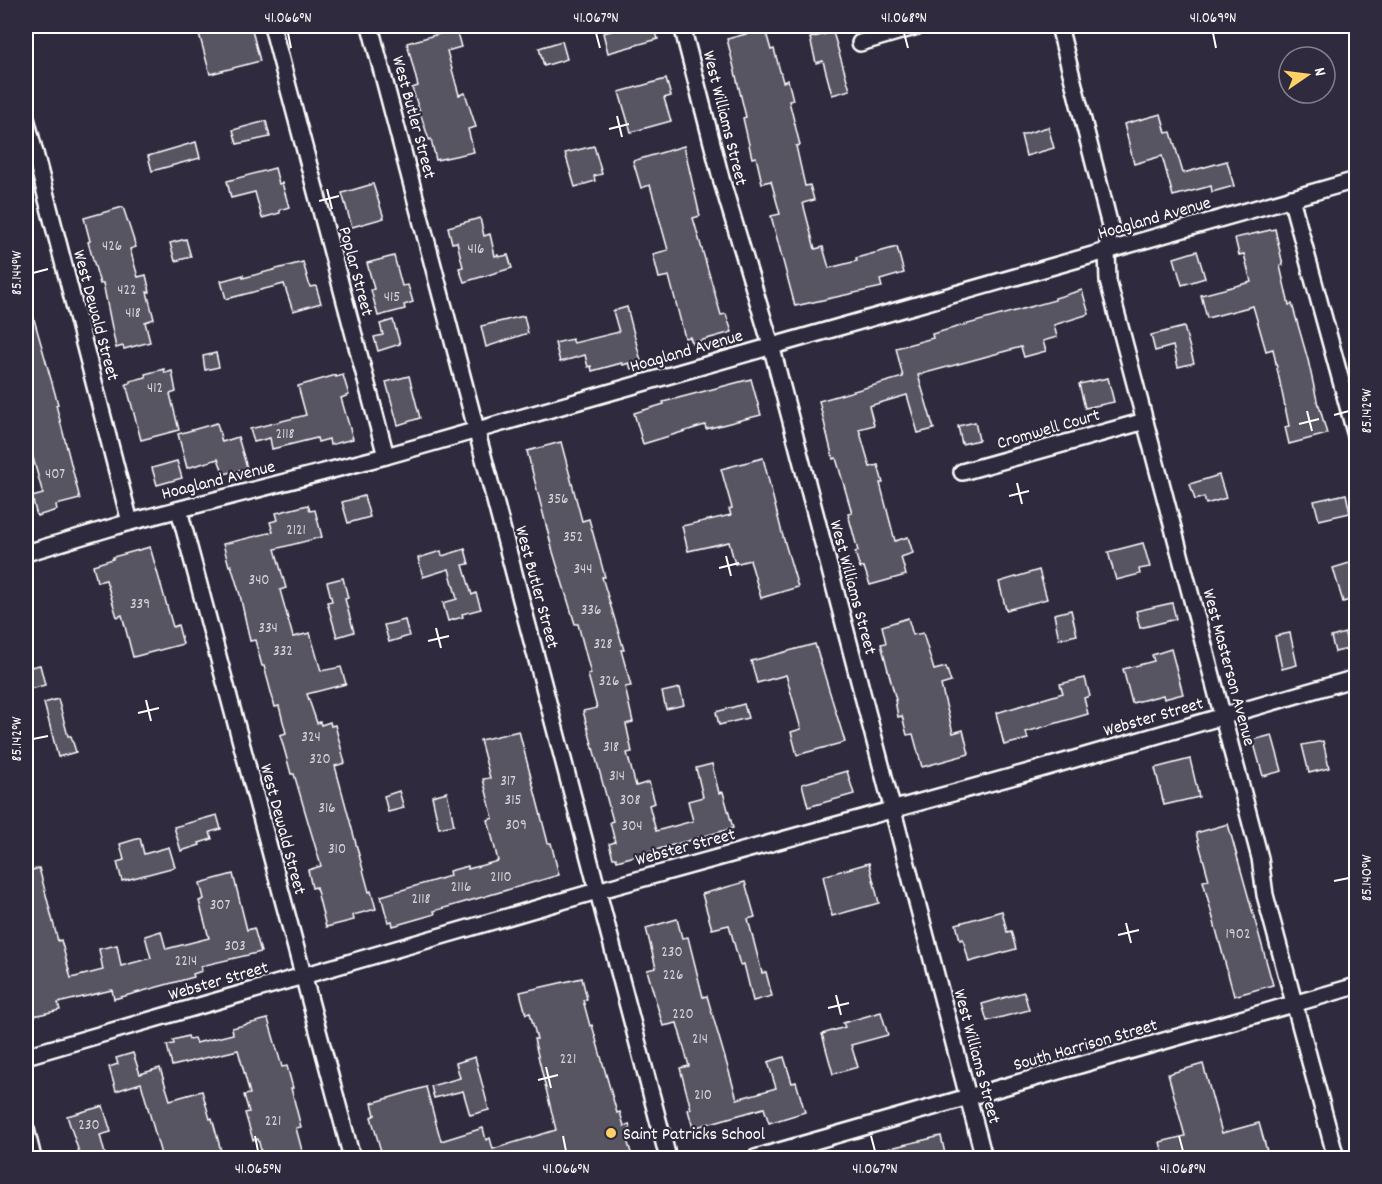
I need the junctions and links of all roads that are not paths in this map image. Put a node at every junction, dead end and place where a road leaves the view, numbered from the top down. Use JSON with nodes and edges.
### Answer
{"nodes":[{"id":1,"x":272,"y":26,"type":"edge"},
{"id":2,"x":370,"y":26,"type":"edge"},
{"id":3,"x":682,"y":26,"type":"edge"},
{"id":4,"x":918,"y":26,"type":"edge"},
{"id":5,"x":1059,"y":26,"type":"edge"},
{"id":6,"x":860,"y":43,"type":"dead end"},
{"id":7,"x":26,"y":117,"type":"edge"},
{"id":8,"x":1356,"y":180,"type":"edge"},
{"id":9,"x":1291,"y":198,"type":"junction"},
{"id":10,"x":1107,"y":252,"type":"junction"},
{"id":11,"x":771,"y":345,"type":"junction"},
{"id":12,"x":1145,"y":421,"type":"junction"},
{"id":13,"x":478,"y":430,"type":"junction"},
{"id":14,"x":1356,"y":436,"type":"edge"},
{"id":15,"x":386,"y":456,"type":"junction"},
{"id":16,"x":962,"y":472,"type":"dead end"},
{"id":17,"x":179,"y":510,"type":"junction"},
{"id":18,"x":130,"y":522,"type":"junction"},
{"id":19,"x":26,"y":554,"type":"edge"},
{"id":20,"x":1356,"y":678,"type":"edge"},
{"id":21,"x":1222,"y":716,"type":"junction"},
{"id":22,"x":892,"y":810,"type":"junction"},
{"id":23,"x":597,"y":891,"type":"junction"},
{"id":24,"x":303,"y":976,"type":"junction"},
{"id":25,"x":1356,"y":986,"type":"edge"},
{"id":26,"x":1293,"y":1004,"type":"junction"},
{"id":27,"x":26,"y":1056,"type":"edge"},
{"id":28,"x":969,"y":1098,"type":"junction"},
{"id":29,"x":26,"y":1129,"type":"edge"},
{"id":30,"x":33,"y":1158,"type":"edge"},
{"id":31,"x":352,"y":1158,"type":"edge"},
{"id":32,"x":668,"y":1158,"type":"edge"},
{"id":33,"x":755,"y":1158,"type":"edge"},
{"id":34,"x":984,"y":1158,"type":"edge"},
{"id":35,"x":1336,"y":1158,"type":"edge"}],
"edges":[{"from":1,"to":15,"type":"street","name":"Poplar Street"},
{"from":2,"to":13,"type":"street","name":"West Butler Street"},
{"from":3,"to":11,"type":"street","name":"West Williams Street"},
{"from":4,"to":6,"type":"street"},
{"from":5,"to":10,"type":"street","name":"West Masterson Avenue"},
{"from":7,"to":18,"type":"street","name":"West Dewald Street"},
{"from":8,"to":9,"type":"street","name":"Hoagland Avenue"},
{"from":9,"to":10,"type":"street","name":"Hoagland Avenue"},
{"from":9,"to":14,"type":"street"},
{"from":10,"to":11,"type":"street","name":"Hoagland Avenue"},
{"from":10,"to":12,"type":"street","name":"West Masterson Avenue"},
{"from":11,"to":13,"type":"street","name":"Hoagland Avenue"},
{"from":11,"to":22,"type":"street","name":"West Williams Street"},
{"from":12,"to":16,"type":"street","name":"Cromwell Court"},
{"from":12,"to":21,"type":"street","name":"West Masterson Avenue"},
{"from":13,"to":15,"type":"street","name":"Hoagland Avenue"},
{"from":13,"to":23,"type":"street","name":"West Butler Street"},
{"from":15,"to":17,"type":"street","name":"Hoagland Avenue"},
{"from":17,"to":18,"type":"street","name":"Hoagland Avenue"},
{"from":17,"to":24,"type":"street","name":"West Dewald Street"},
{"from":18,"to":19,"type":"street","name":"Hoagland Avenue"},
{"from":20,"to":21,"type":"street","name":"Webster Street"},
{"from":21,"to":22,"type":"street","name":"Webster Street"},
{"from":21,"to":26,"type":"street","name":"West Masterson Avenue"},
{"from":22,"to":23,"type":"street","name":"Webster Street"},
{"from":22,"to":28,"type":"street","name":"West Williams Street"},
{"from":23,"to":24,"type":"street","name":"Webster Street"},
{"from":23,"to":32,"type":"street","name":"West Butler Street"},
{"from":24,"to":27,"type":"street","name":"Webster Street"},
{"from":24,"to":31,"type":"street","name":"West Dewald Street"},
{"from":25,"to":26,"type":"street","name":"South Harrison Street"},
{"from":26,"to":28,"type":"street","name":"South Harrison Street"},
{"from":26,"to":35,"type":"street","name":"West Masterson Avenue"},
{"from":28,"to":33,"type":"street","name":"South Harrison Street"},
{"from":28,"to":34,"type":"street","name":"West Williams Street"},
{"from":29,"to":30,"type":"street"}]}
